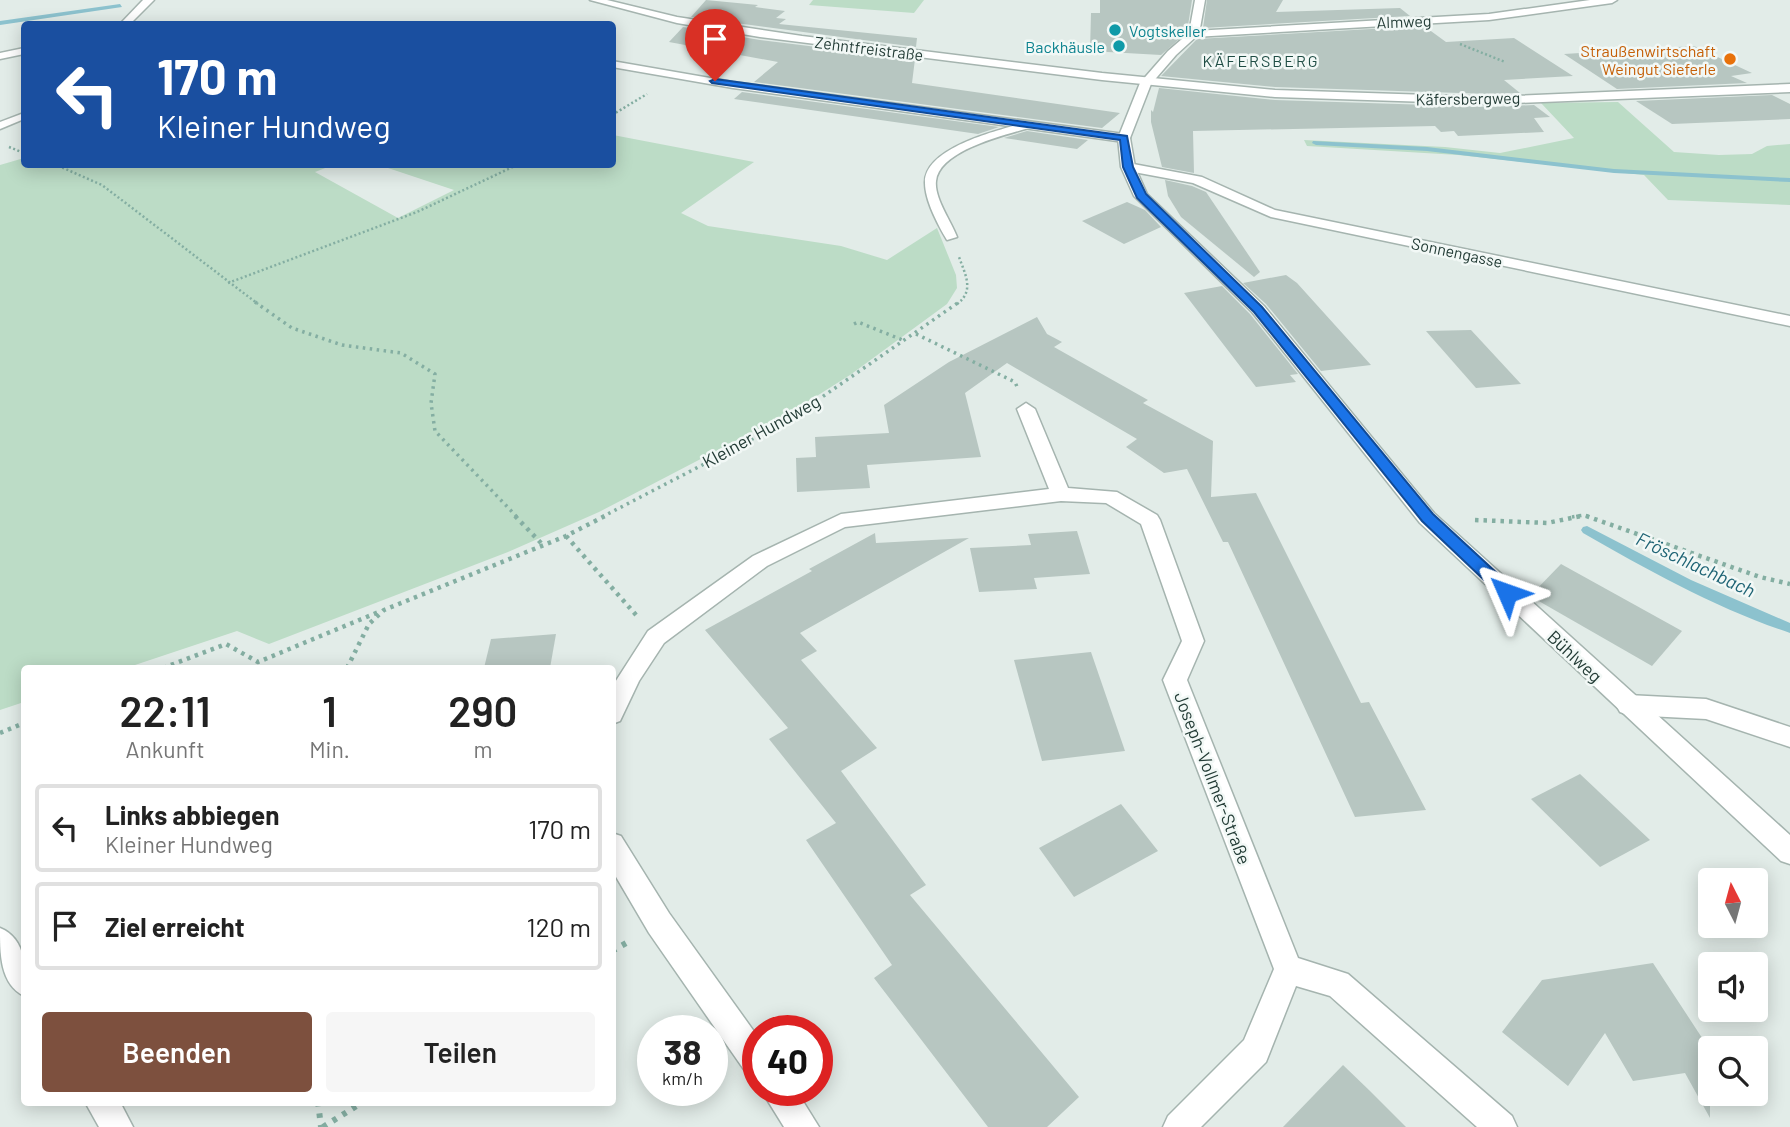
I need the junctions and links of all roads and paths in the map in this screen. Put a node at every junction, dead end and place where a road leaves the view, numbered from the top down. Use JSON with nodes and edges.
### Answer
{"nodes":[{"id":1,"x":149,"y":0,"type":"edge"},
{"id":2,"x":595,"y":0,"type":"edge"},
{"id":3,"x":1200,"y":0,"type":"edge"},
{"id":4,"x":1612,"y":0,"type":"edge"},
{"id":5,"x":628,"y":4,"type":"edge"},
{"id":6,"x":128,"y":21,"type":"edge"},
{"id":7,"x":1195,"y":34,"type":"junction"},
{"id":8,"x":21,"y":52,"type":"edge"},
{"id":9,"x":0,"y":56,"type":"edge"},
{"id":10,"x":616,"y":65,"type":"edge"},
{"id":11,"x":1146,"y":83,"type":"junction"},
{"id":12,"x":1790,"y":88,"type":"edge"},
{"id":13,"x":21,"y":117,"type":"edge"},
{"id":14,"x":1029,"y":125,"type":"junction"},
{"id":15,"x":0,"y":126,"type":"edge"},
{"id":16,"x":1124,"y":138,"type":"junction"},
{"id":17,"x":1128,"y":167,"type":"junction"},
{"id":18,"x":63,"y":168,"type":"edge"},
{"id":19,"x":510,"y":168,"type":"edge"},
{"id":20,"x":951,"y":237,"type":"joint"},
{"id":21,"x":228,"y":283,"type":"junction"},
{"id":22,"x":1790,"y":321,"type":"edge"},
{"id":23,"x":854,"y":324,"type":"dead end"},
{"id":24,"x":916,"y":334,"type":"junction"},
{"id":25,"x":905,"y":342,"type":"junction"},
{"id":26,"x":1026,"y":409,"type":"joint"},
{"id":27,"x":1061,"y":494,"type":"junction"},
{"id":28,"x":1427,"y":518,"type":"junction"},
{"id":29,"x":565,"y":536,"type":"junction"},
{"id":30,"x":543,"y":545,"type":"junction"},
{"id":31,"x":1790,"y":584,"type":"edge"},
{"id":32,"x":384,"y":610,"type":"junction"},
{"id":33,"x":656,"y":637,"type":"junction"},
{"id":34,"x":171,"y":665,"type":"edge"},
{"id":35,"x":348,"y":665,"type":"edge"},
{"id":36,"x":616,"y":705,"type":"edge"},
{"id":37,"x":1628,"y":705,"type":"junction"},
{"id":38,"x":21,"y":724,"type":"edge"},
{"id":39,"x":0,"y":733,"type":"edge"},
{"id":40,"x":1790,"y":737,"type":"edge"},
{"id":41,"x":616,"y":852,"type":"edge"},
{"id":42,"x":1790,"y":852,"type":"edge"},
{"id":43,"x":0,"y":942,"type":"edge"},
{"id":44,"x":1288,"y":968,"type":"junction"},
{"id":45,"x":21,"y":976,"type":"edge"},
{"id":46,"x":742,"y":1040,"type":"edge"},
{"id":47,"x":104,"y":1106,"type":"edge"},
{"id":48,"x":319,"y":1106,"type":"edge"},
{"id":49,"x":356,"y":1106,"type":"edge"},
{"id":50,"x":788,"y":1106,"type":"edge"},
{"id":51,"x":117,"y":1127,"type":"edge"},
{"id":52,"x":322,"y":1127,"type":"edge"},
{"id":53,"x":803,"y":1127,"type":"edge"},
{"id":54,"x":1179,"y":1127,"type":"edge"},
{"id":55,"x":1501,"y":1127,"type":"edge"}],
"edges":[{"from":1,"to":6,"type":"street"},
{"from":2,"to":5,"type":"street","name":"Zehntfreistraße"},
{"from":3,"to":7,"type":"street"},
{"from":4,"to":7,"type":"street","name":"Almweg"},
{"from":5,"to":11,"type":"street","name":"Zehntfreistraße"},
{"from":7,"to":11,"type":"street","name":"Bühlweg"},
{"from":8,"to":9,"type":"street"},
{"from":10,"to":14,"type":"street"},
{"from":11,"to":12,"type":"street","name":"Käfersbergweg"},
{"from":11,"to":16,"type":"street","name":"Bühlweg"},
{"from":13,"to":15,"type":"lane"},
{"from":14,"to":16,"type":"street"},
{"from":14,"to":20,"type":"lane"},
{"from":16,"to":17,"type":"street","name":"Bühlweg"},
{"from":17,"to":22,"type":"street","name":"Sonnengasse"},
{"from":17,"to":28,"type":"street","name":"Bühlweg"},
{"from":18,"to":21,"type":"path"},
{"from":19,"to":21,"type":"path"},
{"from":20,"to":24,"type":"path","name":"Kleiner Hundweg"},
{"from":21,"to":30,"type":"path"},
{"from":23,"to":25,"type":"path"},
{"from":24,"to":25,"type":"path","name":"Kleiner Hundweg"},
{"from":24,"to":26,"type":"path"},
{"from":25,"to":29,"type":"path","name":"Kleiner Hundweg"},
{"from":26,"to":27,"type":"street"},
{"from":27,"to":33,"type":"street","name":"Joseph-Vollmer-Straße"},
{"from":27,"to":44,"type":"street","name":"Joseph-Vollmer-Straße"},
{"from":28,"to":31,"type":"path"},
{"from":28,"to":37,"type":"street","name":"Bühlweg"},
{"from":29,"to":30,"type":"path","name":"Kleiner Hundweg"},
{"from":29,"to":33,"type":"path"},
{"from":30,"to":32,"type":"path","name":"Kleiner Hundweg"},
{"from":32,"to":34,"type":"path"},
{"from":32,"to":35,"type":"path","name":"Kleiner Hundweg"},
{"from":33,"to":36,"type":"street","name":"Joseph-Vollmer-Straße"},
{"from":37,"to":40,"type":"street"},
{"from":37,"to":42,"type":"street","name":"Bühlweg"},
{"from":38,"to":39,"type":"path"},
{"from":41,"to":46,"type":"street"},
{"from":43,"to":45,"type":"street"},
{"from":44,"to":54,"type":"street"},
{"from":44,"to":55,"type":"street"},
{"from":47,"to":51,"type":"street"},
{"from":48,"to":52,"type":"path"},
{"from":49,"to":52,"type":"path"},
{"from":50,"to":53,"type":"street"}]}
